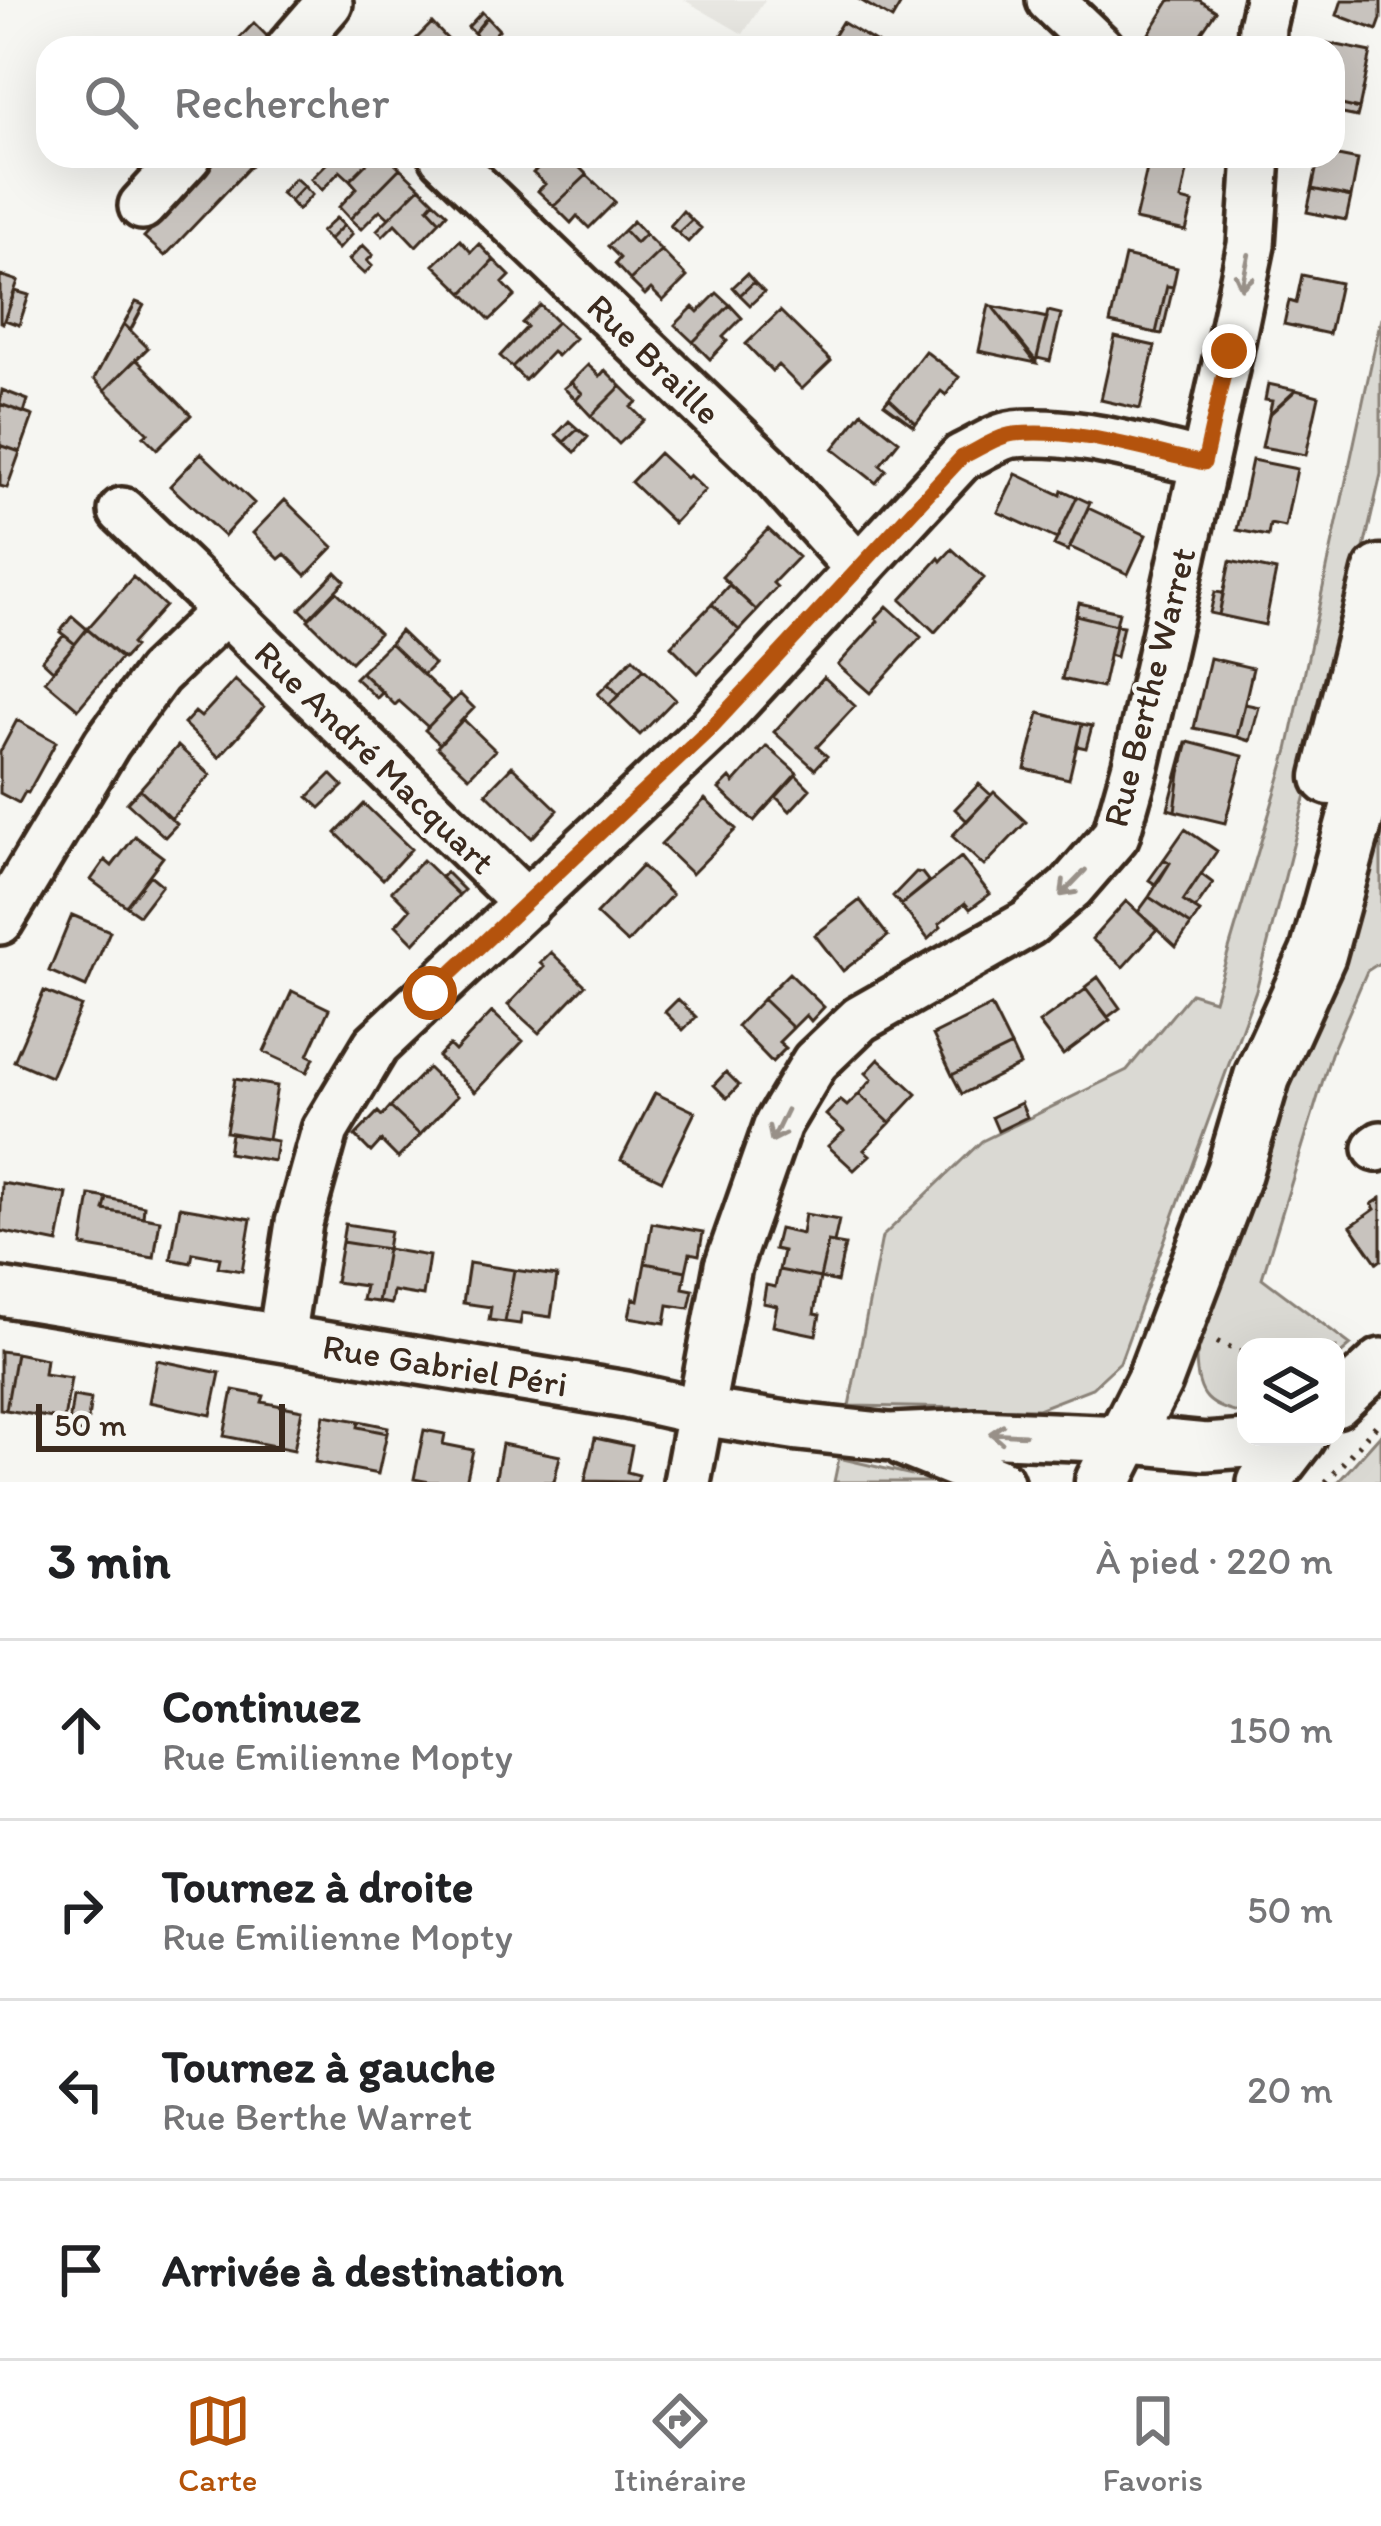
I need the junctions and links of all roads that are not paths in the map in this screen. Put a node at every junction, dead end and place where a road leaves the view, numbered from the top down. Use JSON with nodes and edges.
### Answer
{"nodes":[{"id":1,"x":1050,"y":0,"type":"edge"},
{"id":2,"x":1268,"y":0,"type":"edge"},
{"id":3,"x":328,"y":1,"type":"edge"},
{"id":4,"x":300,"y":36,"type":"edge"},
{"id":5,"x":340,"y":36,"type":"edge"},
{"id":6,"x":1088,"y":36,"type":"edge"},
{"id":7,"x":1262,"y":36,"type":"edge"},
{"id":8,"x":177,"y":168,"type":"edge"},
{"id":9,"x":455,"y":168,"type":"edge"},
{"id":10,"x":1256,"y":168,"type":"edge"},
{"id":11,"x":142,"y":206,"type":"dead end"},
{"id":12,"x":1204,"y":463,"type":"junction"},
{"id":13,"x":122,"y":511,"type":"dead end"},
{"id":14,"x":859,"y":569,"type":"junction"},
{"id":15,"x":1381,"y":573,"type":"edge"},
{"id":16,"x":225,"y":610,"type":"junction"},
{"id":17,"x":1381,"y":725,"type":"edge"},
{"id":18,"x":527,"y":904,"type":"junction"},
{"id":19,"x":0,"y":921,"type":"edge"},
{"id":20,"x":1262,"y":1077,"type":"junction"},
{"id":21,"x":0,"y":1292,"type":"edge"},
{"id":22,"x":281,"y":1338,"type":"junction"},
{"id":23,"x":1381,"y":1362,"type":"edge"},
{"id":24,"x":1345,"y":1396,"type":"edge"},
{"id":25,"x":701,"y":1412,"type":"junction"},
{"id":26,"x":891,"y":1436,"type":"junction"},
{"id":27,"x":1237,"y":1444,"type":"edge"},
{"id":28,"x":1295,"y":1446,"type":"edge"},
{"id":29,"x":1113,"y":1461,"type":"edge"},
{"id":30,"x":687,"y":1482,"type":"edge"},
{"id":31,"x":1000,"y":1482,"type":"edge"},
{"id":32,"x":1261,"y":1482,"type":"edge"}],
"edges":[{"from":1,"to":6,"type":"street"},
{"from":2,"to":7,"type":"street"},
{"from":3,"to":4,"type":"street"},
{"from":3,"to":5,"type":"street"},
{"from":8,"to":11,"type":"street"},
{"from":9,"to":14,"type":"street","name":"Rue Braille"},
{"from":10,"to":12,"type":"street","name":"Rue Berthe Warret","one_way":true},
{"from":12,"to":14,"type":"street"},
{"from":12,"to":25,"type":"street","name":"Rue Berthe Warret","one_way":true},
{"from":13,"to":16,"type":"street","name":"Rue André Macquart"},
{"from":14,"to":18,"type":"street"},
{"from":15,"to":20,"type":"main road"},
{"from":16,"to":18,"type":"street","name":"Rue André Macquart"},
{"from":16,"to":19,"type":"street","name":"Rue André Macquart"},
{"from":17,"to":20,"type":"main road"},
{"from":18,"to":22,"type":"street"},
{"from":20,"to":29,"type":"main road"},
{"from":21,"to":22,"type":"street","name":"Rue Gabriel Péri"},
{"from":22,"to":25,"type":"street","name":"Rue Gabriel Péri"},
{"from":23,"to":24,"type":"street"},
{"from":25,"to":26,"type":"street","name":"Rue Gabriel Péri"},
{"from":25,"to":30,"type":"street","name":"Rue Berthe Warret"},
{"from":29,"to":26,"type":"street","name":"Rue Gabriel Péri","one_way":true},
{"from":26,"to":31,"type":"street","name":"Rue Gabriel Péri"},
{"from":27,"to":29,"type":"street","name":"Rue Gabriel Péri"},
{"from":28,"to":32,"type":"street"}]}
